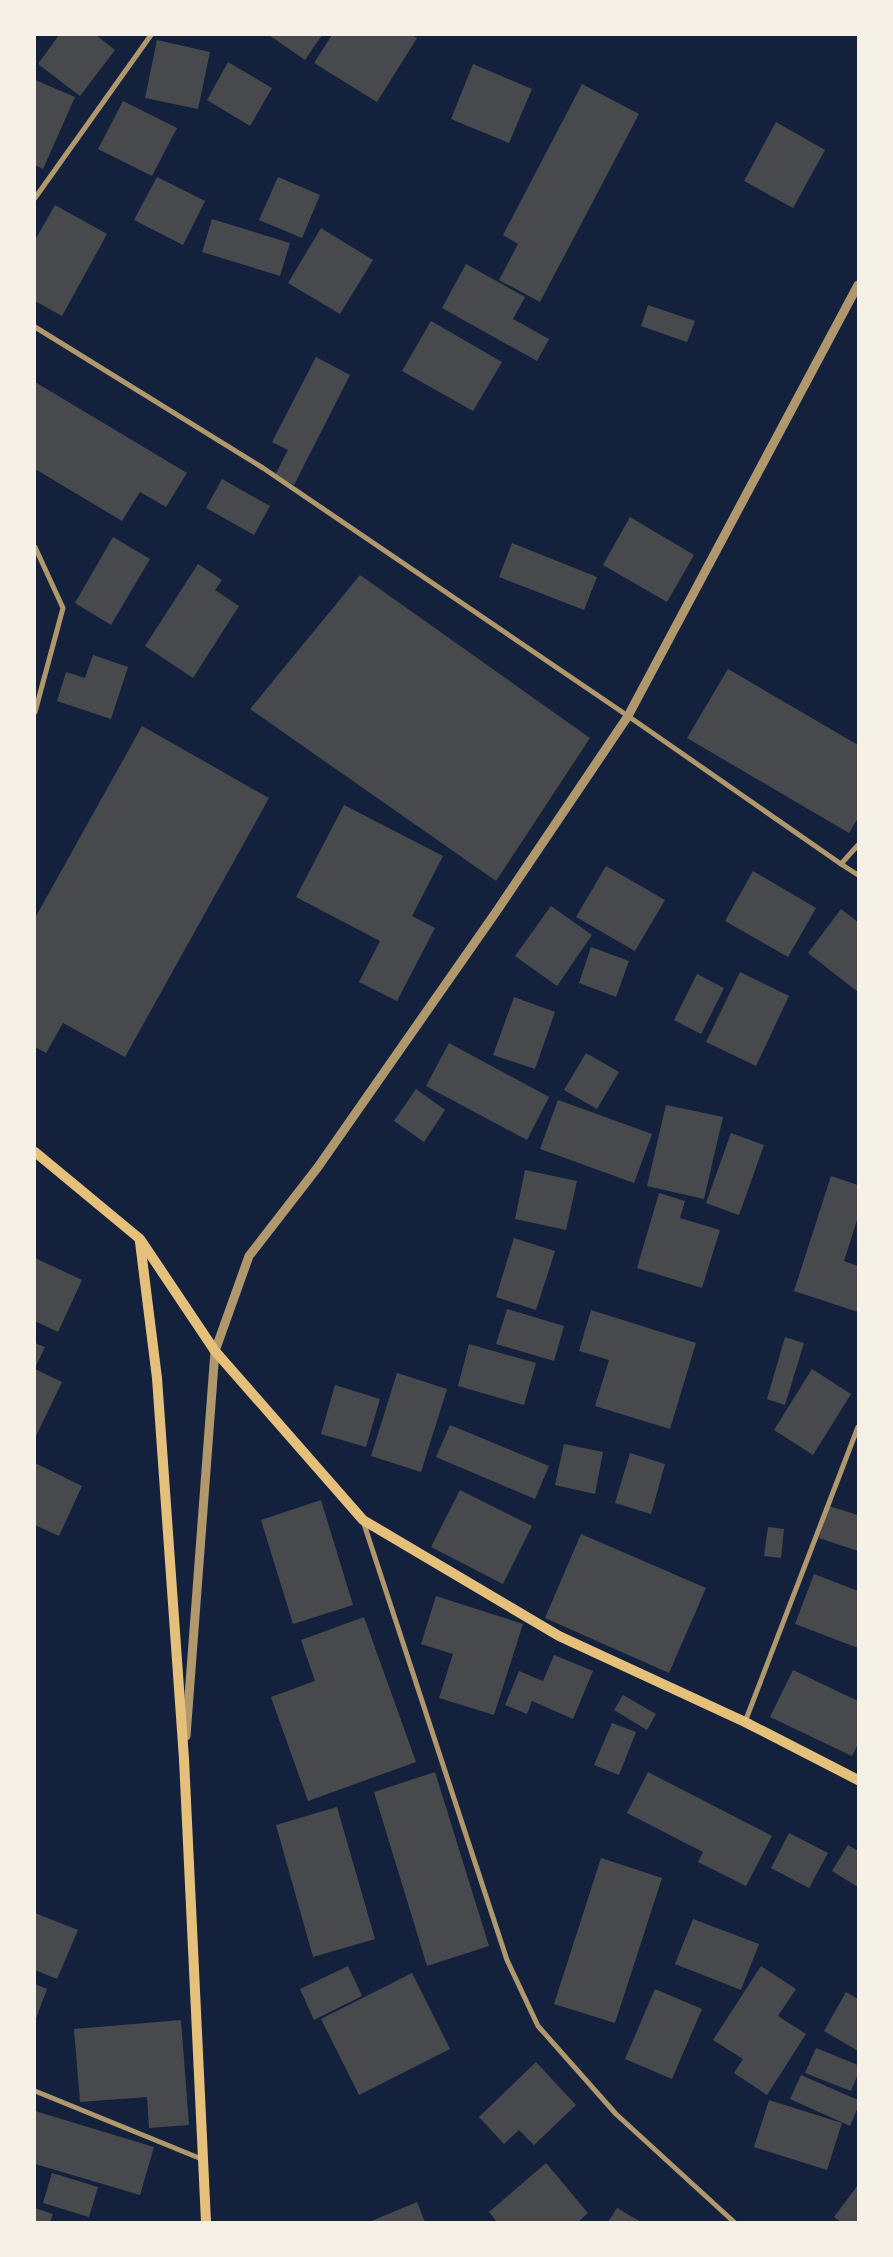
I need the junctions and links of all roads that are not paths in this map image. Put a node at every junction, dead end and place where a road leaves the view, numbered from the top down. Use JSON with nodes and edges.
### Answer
{"nodes":[{"id":1,"x":151,"y":35,"type":"edge"},
{"id":2,"x":35,"y":198,"type":"edge"},
{"id":3,"x":858,"y":285,"type":"edge"},
{"id":4,"x":35,"y":327,"type":"edge"},
{"id":5,"x":35,"y":547,"type":"edge"},
{"id":6,"x":35,"y":712,"type":"edge"},
{"id":7,"x":628,"y":716,"type":"junction"},
{"id":8,"x":858,"y":845,"type":"edge"},
{"id":9,"x":841,"y":864,"type":"junction"},
{"id":10,"x":858,"y":876,"type":"edge"},
{"id":11,"x":35,"y":1152,"type":"edge"},
{"id":12,"x":140,"y":1239,"type":"junction"},
{"id":13,"x":215,"y":1351,"type":"junction"},
{"id":14,"x":858,"y":1428,"type":"edge"},
{"id":15,"x":363,"y":1520,"type":"junction"},
{"id":16,"x":745,"y":1722,"type":"junction"},
{"id":17,"x":184,"y":1759,"type":"junction"},
{"id":18,"x":858,"y":1780,"type":"edge"},
{"id":19,"x":35,"y":2091,"type":"edge"},
{"id":20,"x":204,"y":2160,"type":"junction"},
{"id":21,"x":206,"y":2222,"type":"edge"},
{"id":22,"x":734,"y":2222,"type":"edge"}],
"edges":[{"from":1,"to":2,"type":"street"},
{"from":3,"to":7,"type":"street"},
{"from":4,"to":7,"type":"street"},
{"from":5,"to":6,"type":"street"},
{"from":7,"to":9,"type":"street"},
{"from":7,"to":13,"type":"street"},
{"from":8,"to":9,"type":"street"},
{"from":9,"to":10,"type":"street"},
{"from":11,"to":12,"type":"main road"},
{"from":12,"to":13,"type":"main road"},
{"from":12,"to":17,"type":"main road"},
{"from":13,"to":15,"type":"main road"},
{"from":13,"to":17,"type":"street"},
{"from":14,"to":16,"type":"street"},
{"from":15,"to":16,"type":"main road"},
{"from":15,"to":22,"type":"street"},
{"from":16,"to":18,"type":"main road"},
{"from":17,"to":20,"type":"main road"},
{"from":19,"to":20,"type":"street"},
{"from":20,"to":21,"type":"main road"}]}
